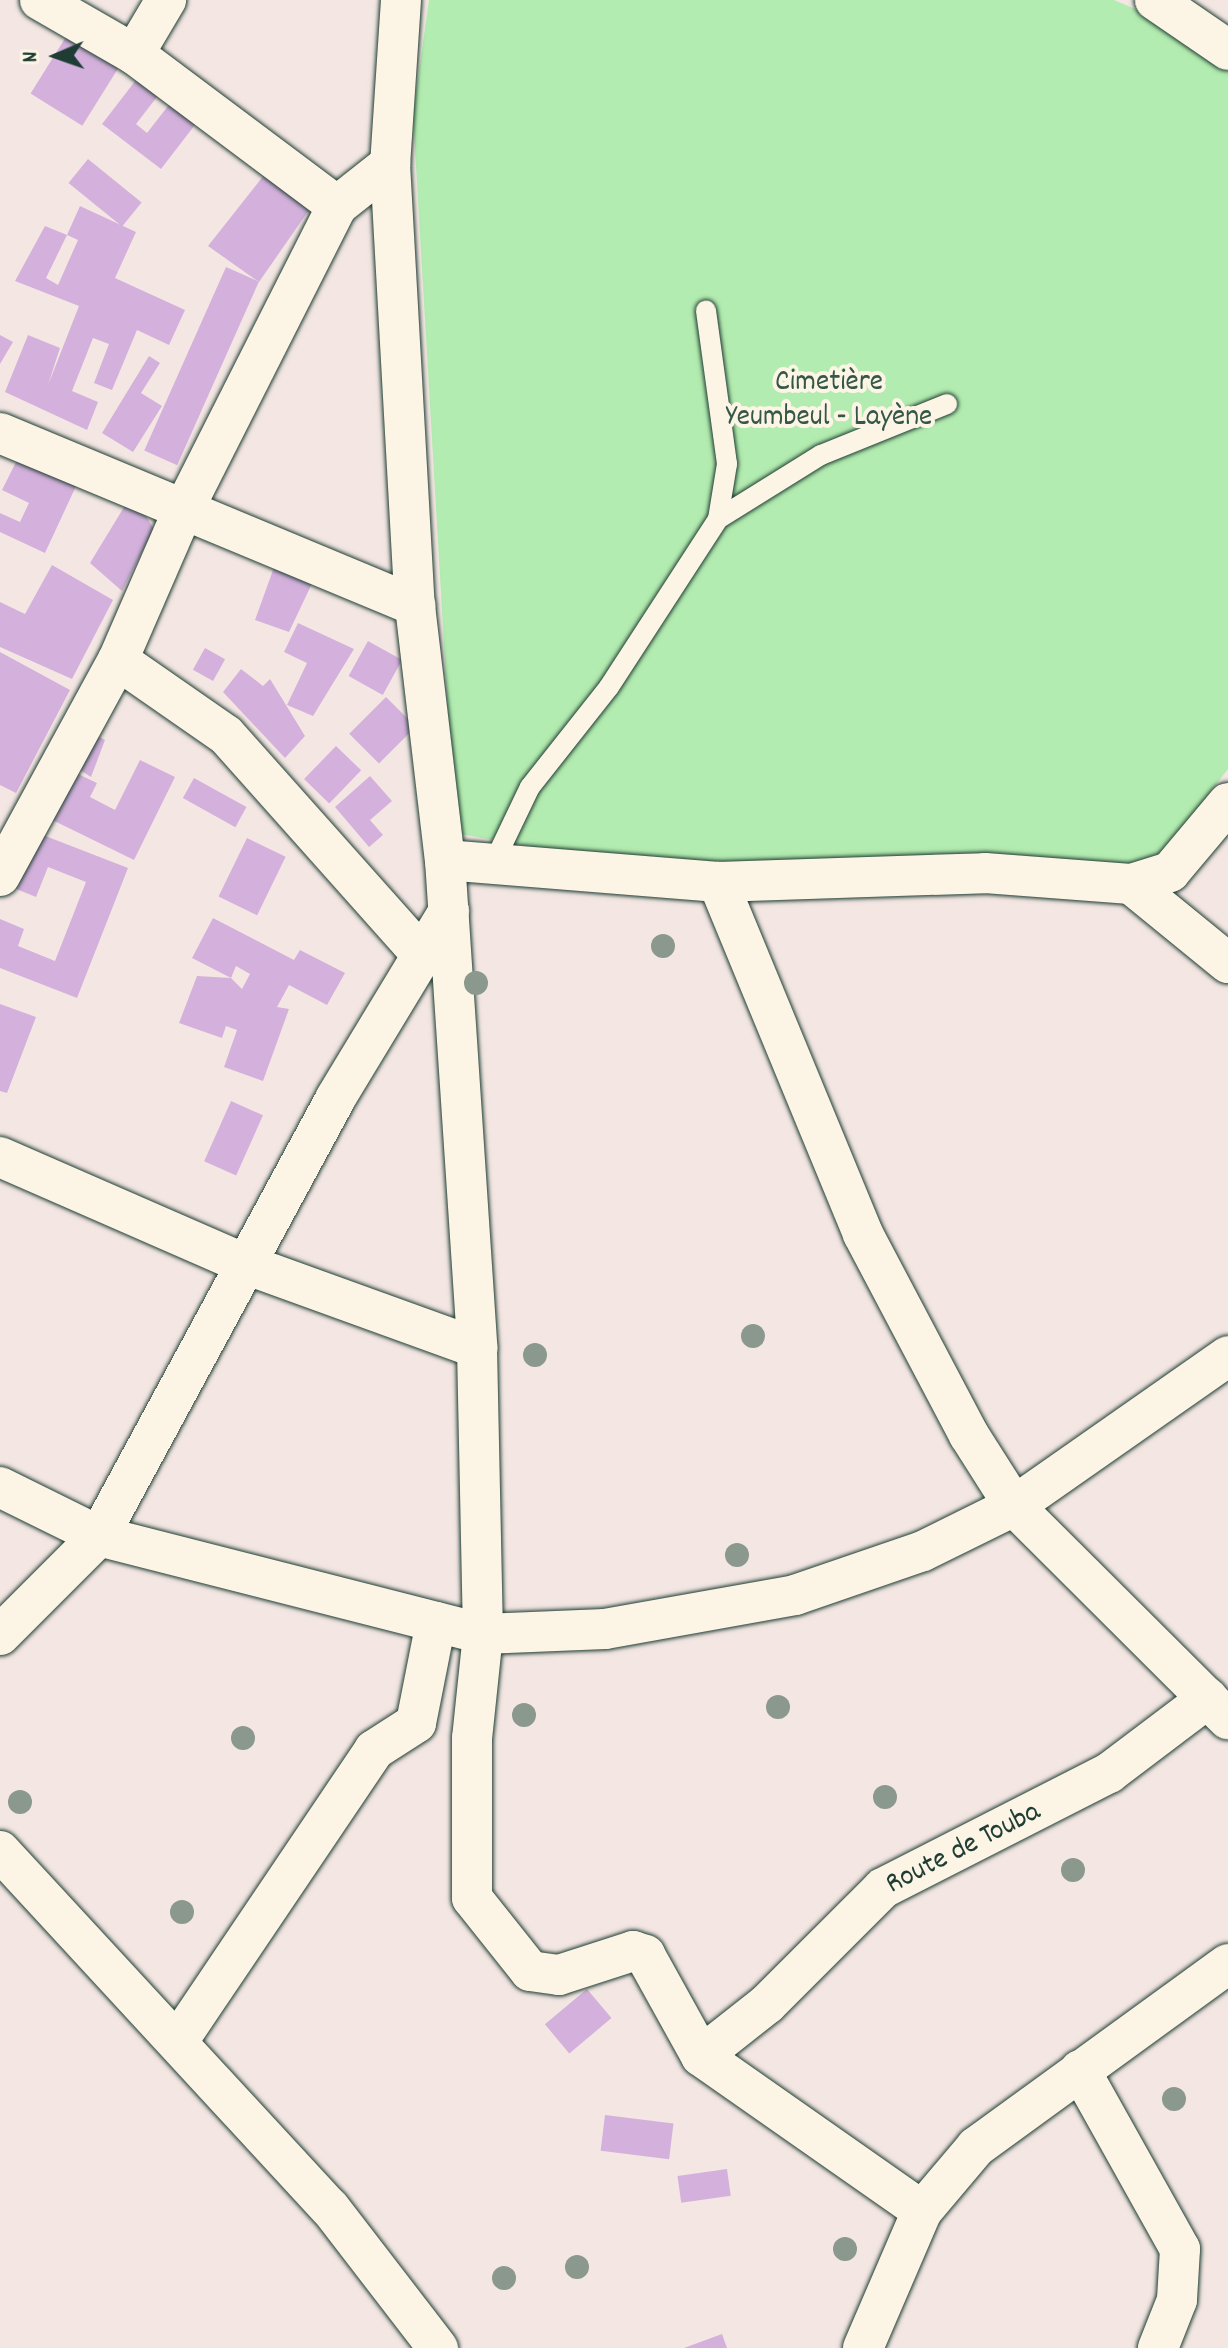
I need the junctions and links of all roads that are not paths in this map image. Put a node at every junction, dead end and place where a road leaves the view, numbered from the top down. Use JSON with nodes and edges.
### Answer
{"nodes":[{"id":1,"x":40,"y":0,"type":"edge"},
{"id":2,"x":166,"y":0,"type":"edge"},
{"id":3,"x":401,"y":0,"type":"edge"},
{"id":4,"x":1155,"y":0,"type":"edge"},
{"id":5,"x":1228,"y":50,"type":"edge"},
{"id":6,"x":134,"y":54,"type":"junction"},
{"id":7,"x":390,"y":164,"type":"junction"},
{"id":8,"x":337,"y":206,"type":"junction"},
{"id":9,"x":706,"y":310,"type":"dead end"},
{"id":10,"x":947,"y":404,"type":"dead end"},
{"id":11,"x":0,"y":433,"type":"edge"},
{"id":12,"x":182,"y":513,"type":"junction"},
{"id":13,"x":718,"y":519,"type":"junction"},
{"id":14,"x":415,"y":606,"type":"junction"},
{"id":15,"x":118,"y":660,"type":"junction"},
{"id":16,"x":1228,"y":803,"type":"edge"},
{"id":17,"x":11,"y":822,"type":"edge"},
{"id":18,"x":445,"y":860,"type":"junction"},
{"id":19,"x":494,"y":862,"type":"junction"},
{"id":20,"x":0,"y":876,"type":"edge"},
{"id":21,"x":718,"y":882,"type":"junction"},
{"id":22,"x":1131,"y":884,"type":"junction"},
{"id":23,"x":449,"y":911,"type":"junction"},
{"id":24,"x":421,"y":954,"type":"junction"},
{"id":25,"x":1228,"y":963,"type":"edge"},
{"id":26,"x":0,"y":1157,"type":"edge"},
{"id":27,"x":245,"y":1264,"type":"junction"},
{"id":28,"x":477,"y":1348,"type":"junction"},
{"id":29,"x":1228,"y":1356,"type":"edge"},
{"id":30,"x":0,"y":1487,"type":"edge"},
{"id":31,"x":1014,"y":1506,"type":"junction"},
{"id":32,"x":99,"y":1536,"type":"junction"},
{"id":33,"x":436,"y":1622,"type":"junction"},
{"id":34,"x":483,"y":1634,"type":"junction"},
{"id":35,"x":0,"y":1635,"type":"edge"},
{"id":36,"x":1218,"y":1708,"type":"edge"},
{"id":37,"x":0,"y":1851,"type":"edge"},
{"id":38,"x":1227,"y":1968,"type":"edge"},
{"id":39,"x":178,"y":2041,"type":"junction"},
{"id":40,"x":701,"y":2056,"type":"junction"},
{"id":41,"x":1080,"y":2070,"type":"junction"},
{"id":42,"x":922,"y":2211,"type":"junction"},
{"id":43,"x":438,"y":2348,"type":"edge"},
{"id":44,"x":863,"y":2348,"type":"edge"},
{"id":45,"x":1158,"y":2348,"type":"edge"}],
"edges":[{"from":1,"to":6,"type":"street"},
{"from":2,"to":6,"type":"street"},
{"from":3,"to":7,"type":"street"},
{"from":4,"to":5,"type":"street"},
{"from":6,"to":8,"type":"street"},
{"from":7,"to":8,"type":"street"},
{"from":7,"to":14,"type":"street"},
{"from":8,"to":12,"type":"street"},
{"from":9,"to":13,"type":"lane"},
{"from":10,"to":13,"type":"lane"},
{"from":11,"to":12,"type":"street"},
{"from":12,"to":14,"type":"street"},
{"from":12,"to":15,"type":"street"},
{"from":13,"to":19,"type":"lane"},
{"from":14,"to":18,"type":"street"},
{"from":15,"to":17,"type":"street"},
{"from":15,"to":24,"type":"street"},
{"from":16,"to":22,"type":"street"},
{"from":17,"to":20,"type":"street"},
{"from":18,"to":19,"type":"street"},
{"from":18,"to":23,"type":"street"},
{"from":19,"to":21,"type":"street"},
{"from":21,"to":22,"type":"street"},
{"from":21,"to":31,"type":"street"},
{"from":22,"to":25,"type":"street"},
{"from":23,"to":24,"type":"street"},
{"from":23,"to":28,"type":"street"},
{"from":24,"to":27,"type":"street"},
{"from":26,"to":27,"type":"street"},
{"from":27,"to":28,"type":"street"},
{"from":27,"to":32,"type":"street"},
{"from":28,"to":34,"type":"street"},
{"from":29,"to":31,"type":"street"},
{"from":30,"to":32,"type":"street"},
{"from":31,"to":34,"type":"street"},
{"from":31,"to":36,"type":"street"},
{"from":32,"to":33,"type":"street"},
{"from":32,"to":35,"type":"street"},
{"from":33,"to":34,"type":"street"},
{"from":33,"to":39,"type":"street"},
{"from":34,"to":40,"type":"street"},
{"from":36,"to":40,"type":"street","name":"Route de Touba"},
{"from":37,"to":39,"type":"street"},
{"from":38,"to":41,"type":"street"},
{"from":39,"to":43,"type":"street"},
{"from":40,"to":42,"type":"street"},
{"from":41,"to":42,"type":"street"},
{"from":41,"to":45,"type":"street"},
{"from":42,"to":44,"type":"street"}]}
